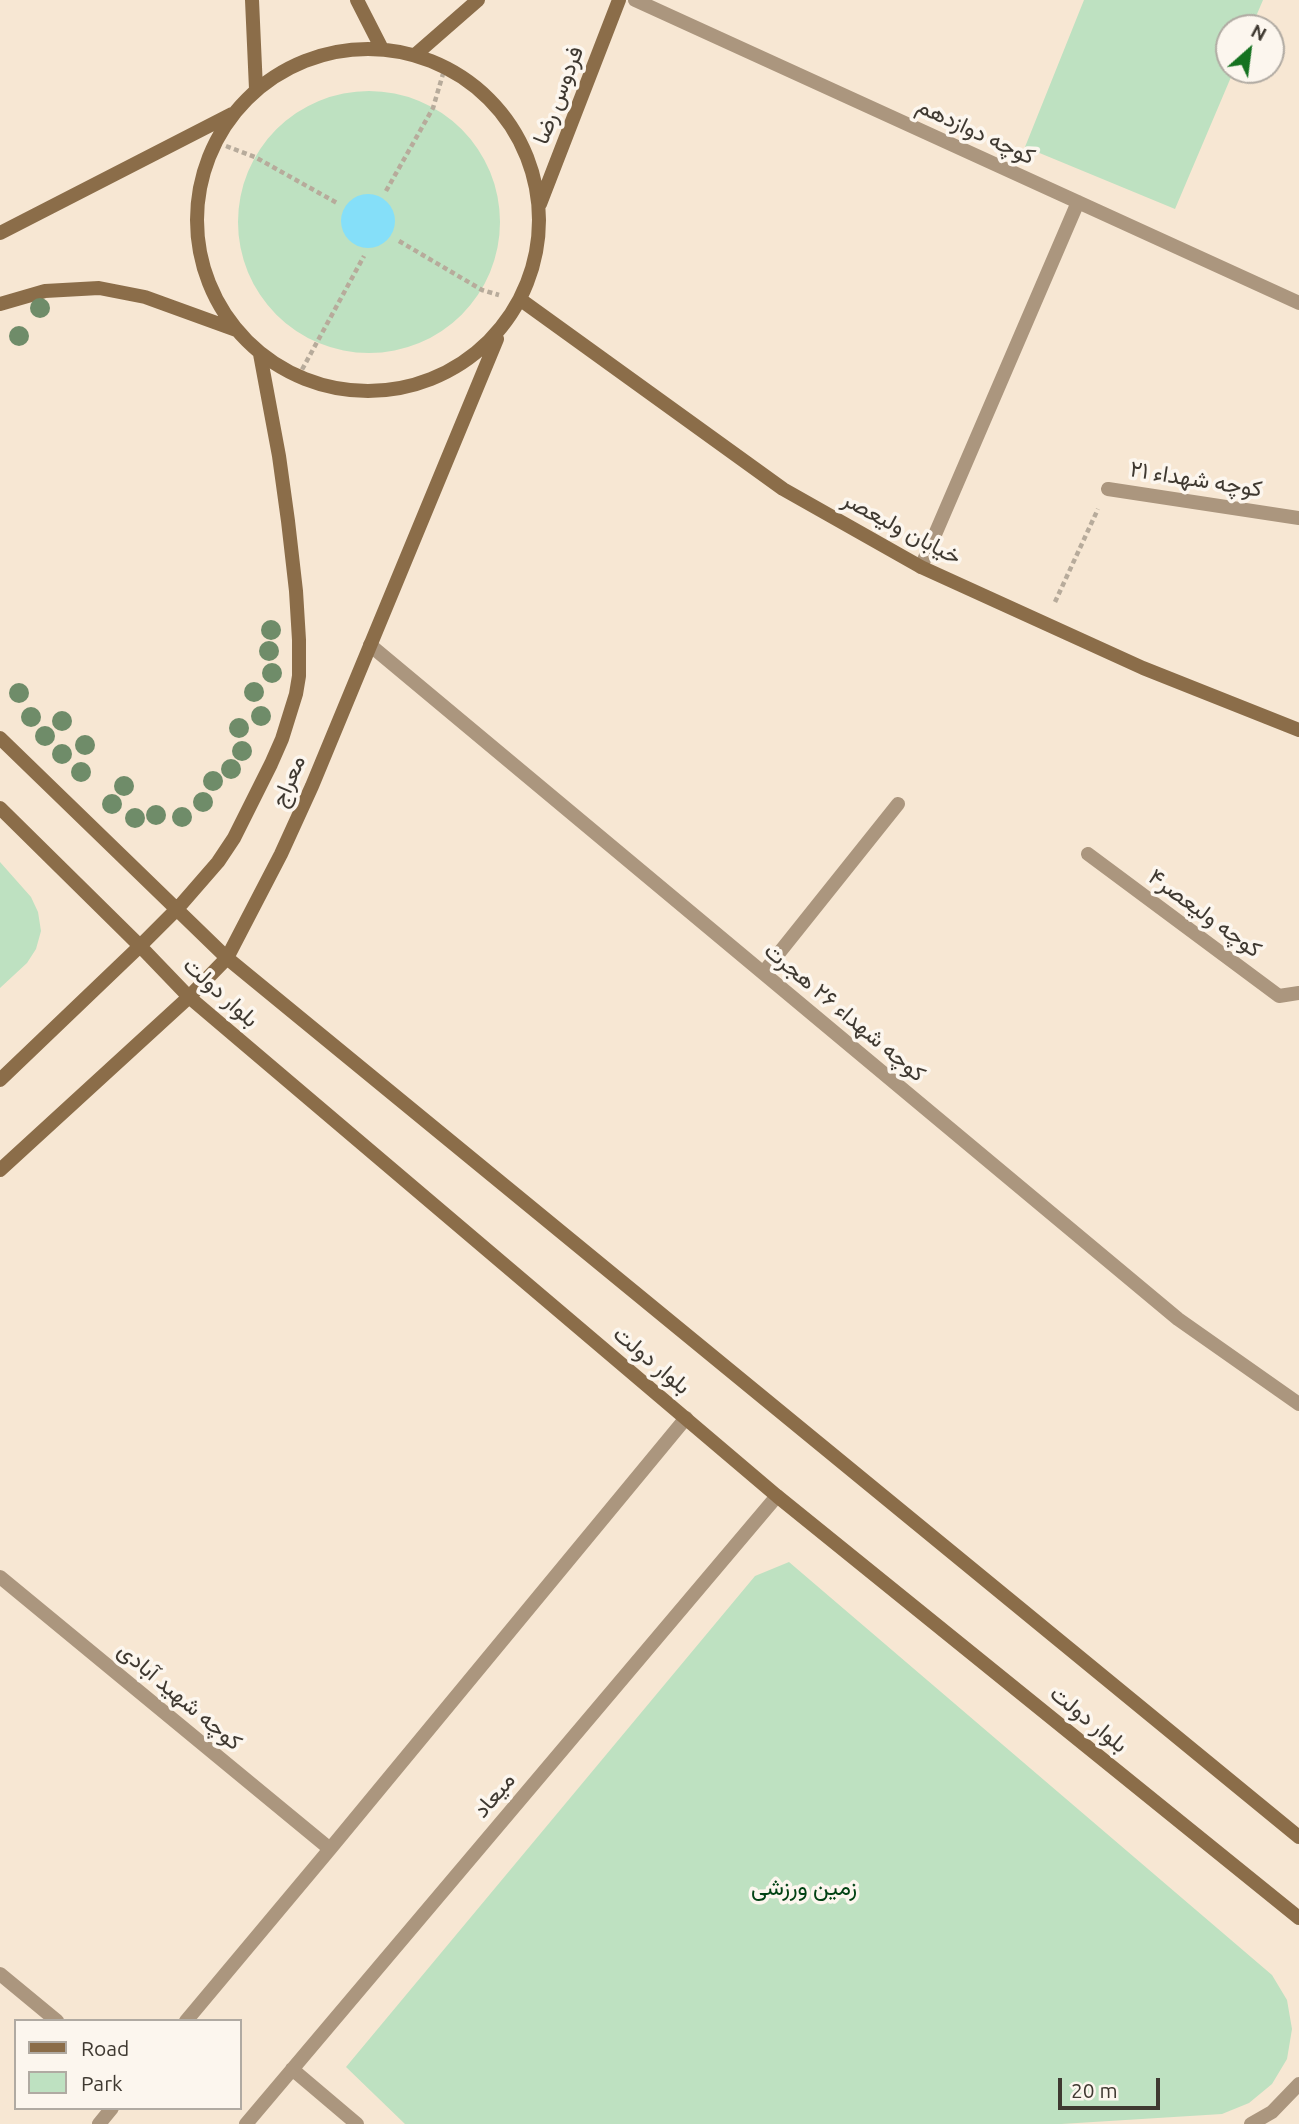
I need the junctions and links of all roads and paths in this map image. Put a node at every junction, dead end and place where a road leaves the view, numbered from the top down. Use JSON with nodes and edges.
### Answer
{"nodes":[{"id":1,"x":252,"y":0,"type":"edge"},
{"id":2,"x":356,"y":0,"type":"edge"},
{"id":3,"x":478,"y":0,"type":"edge"},
{"id":4,"x":620,"y":0,"type":"edge"},
{"id":5,"x":635,"y":0,"type":"edge"},
{"id":6,"x":382,"y":49,"type":"junction"},
{"id":7,"x":415,"y":55,"type":"junction"},
{"id":8,"x":444,"y":67,"type":"junction"},
{"id":9,"x":256,"y":89,"type":"junction"},
{"id":10,"x":233,"y":114,"type":"junction"},
{"id":11,"x":215,"y":141,"type":"junction"},
{"id":12,"x":386,"y":191,"type":"dead end"},
{"id":13,"x":1078,"y":202,"type":"junction"},
{"id":14,"x":337,"y":203,"type":"dead end"},
{"id":15,"x":539,"y":206,"type":"junction"},
{"id":16,"x":0,"y":233,"type":"edge"},
{"id":17,"x":399,"y":241,"type":"dead end"},
{"id":18,"x":364,"y":257,"type":"dead end"},
{"id":19,"x":521,"y":300,"type":"junction"},
{"id":20,"x":1299,"y":303,"type":"edge"},
{"id":21,"x":0,"y":304,"type":"edge"},
{"id":22,"x":236,"y":330,"type":"junction"},
{"id":23,"x":500,"y":331,"type":"junction"},
{"id":24,"x":260,"y":354,"type":"junction"},
{"id":25,"x":298,"y":377,"type":"junction"},
{"id":26,"x":1108,"y":489,"type":"joint"},
{"id":27,"x":1299,"y":518,"type":"edge"},
{"id":28,"x":921,"y":567,"type":"junction"},
{"id":29,"x":1045,"y":624,"type":"junction"},
{"id":30,"x":370,"y":645,"type":"junction"},
{"id":31,"x":1299,"y":730,"type":"edge"},
{"id":32,"x":0,"y":738,"type":"edge"},
{"id":33,"x":898,"y":804,"type":"dead end"},
{"id":34,"x":0,"y":808,"type":"edge"},
{"id":35,"x":1088,"y":855,"type":"dead end"},
{"id":36,"x":178,"y":908,"type":"junction"},
{"id":37,"x":140,"y":946,"type":"junction"},
{"id":38,"x":227,"y":958,"type":"junction"},
{"id":39,"x":763,"y":973,"type":"junction"},
{"id":40,"x":1299,"y":993,"type":"edge"},
{"id":41,"x":189,"y":997,"type":"junction"},
{"id":42,"x":0,"y":1080,"type":"edge"},
{"id":43,"x":0,"y":1170,"type":"edge"},
{"id":44,"x":1299,"y":1404,"type":"edge"},
{"id":45,"x":686,"y":1419,"type":"junction"},
{"id":46,"x":777,"y":1496,"type":"junction"},
{"id":47,"x":0,"y":1577,"type":"edge"},
{"id":48,"x":1299,"y":1837,"type":"edge"},
{"id":49,"x":330,"y":1849,"type":"junction"},
{"id":50,"x":1299,"y":1918,"type":"edge"},
{"id":51,"x":0,"y":1974,"type":"edge"},
{"id":52,"x":55,"y":2019,"type":"edge"},
{"id":53,"x":188,"y":2019,"type":"edge"},
{"id":54,"x":292,"y":2069,"type":"junction"},
{"id":55,"x":1299,"y":2084,"type":"edge"},
{"id":56,"x":110,"y":2110,"type":"edge"},
{"id":57,"x":99,"y":2124,"type":"edge"},
{"id":58,"x":246,"y":2124,"type":"edge"},
{"id":59,"x":358,"y":2124,"type":"edge"},
{"id":60,"x":1251,"y":2124,"type":"edge"}],
"edges":[{"from":1,"to":9,"type":"street"},
{"from":2,"to":6,"type":"street"},
{"from":3,"to":7,"type":"street"},
{"from":4,"to":15,"type":"street","name":"فردوس رضا"},
{"from":5,"to":13,"type":"street","name":"کوچه دوازدهم"},
{"from":6,"to":7,"type":"street"},
{"from":6,"to":9,"type":"street"},
{"from":7,"to":8,"type":"street"},
{"from":8,"to":12,"type":"path"},
{"from":8,"to":15,"type":"street"},
{"from":9,"to":10,"type":"street"},
{"from":10,"to":11,"type":"street"},
{"from":10,"to":16,"type":"street"},
{"from":11,"to":14,"type":"path"},
{"from":11,"to":22,"type":"street"},
{"from":13,"to":20,"type":"street","name":"کوچه دوازدهم"},
{"from":13,"to":28,"type":"street"},
{"from":15,"to":19,"type":"street"},
{"from":17,"to":19,"type":"path"},
{"from":18,"to":25,"type":"path"},
{"from":19,"to":23,"type":"street"},
{"from":19,"to":28,"type":"street","name":"خیابان ولیعصر"},
{"from":21,"to":22,"type":"street"},
{"from":22,"to":24,"type":"street"},
{"from":23,"to":25,"type":"street"},
{"from":23,"to":30,"type":"street","name":"معراج"},
{"from":24,"to":25,"type":"street"},
{"from":24,"to":36,"type":"street","name":"معراج"},
{"from":26,"to":27,"type":"street","name":"کوچه شهداء ۲۱"},
{"from":26,"to":29,"type":"path","name":"کوچه شهداء ۲۱"},
{"from":28,"to":29,"type":"street","name":"خیابان ولیعصر"},
{"from":29,"to":31,"type":"street","name":"خیابان ولیعصر"},
{"from":30,"to":38,"type":"street","name":"معراج"},
{"from":30,"to":39,"type":"street","name":"کوچه شهداء ۲۶ هجرت"},
{"from":32,"to":36,"type":"street","name":"بلوار دولت"},
{"from":33,"to":39,"type":"street"},
{"from":34,"to":37,"type":"street","name":"بلوار دولت"},
{"from":35,"to":40,"type":"street","name":"کوچه ولیعصر۴"},
{"from":36,"to":37,"type":"street","name":"معراج"},
{"from":36,"to":38,"type":"street","name":"بلوار دولت"},
{"from":37,"to":41,"type":"street","name":"بلوار دولت"},
{"from":37,"to":42,"type":"street","name":"معراج"},
{"from":38,"to":41,"type":"street","name":"معراج"},
{"from":38,"to":48,"type":"street","name":"بلوار دولت"},
{"from":39,"to":44,"type":"street","name":"کوچه شهداء ۲۶ هجرت"},
{"from":41,"to":43,"type":"street","name":"معراج"},
{"from":41,"to":45,"type":"street","name":"بلوار دولت"},
{"from":45,"to":46,"type":"street","name":"بلوار دولت"},
{"from":45,"to":49,"type":"street"},
{"from":46,"to":50,"type":"street","name":"بلوار دولت"},
{"from":46,"to":54,"type":"street","name":"میعاد"},
{"from":47,"to":49,"type":"street","name":"کوچه شهید آبادی"},
{"from":49,"to":53,"type":"street"},
{"from":51,"to":52,"type":"street"},
{"from":54,"to":58,"type":"street","name":"میعاد"},
{"from":54,"to":59,"type":"street"},
{"from":55,"to":60,"type":"street"},
{"from":56,"to":57,"type":"street"}]}
